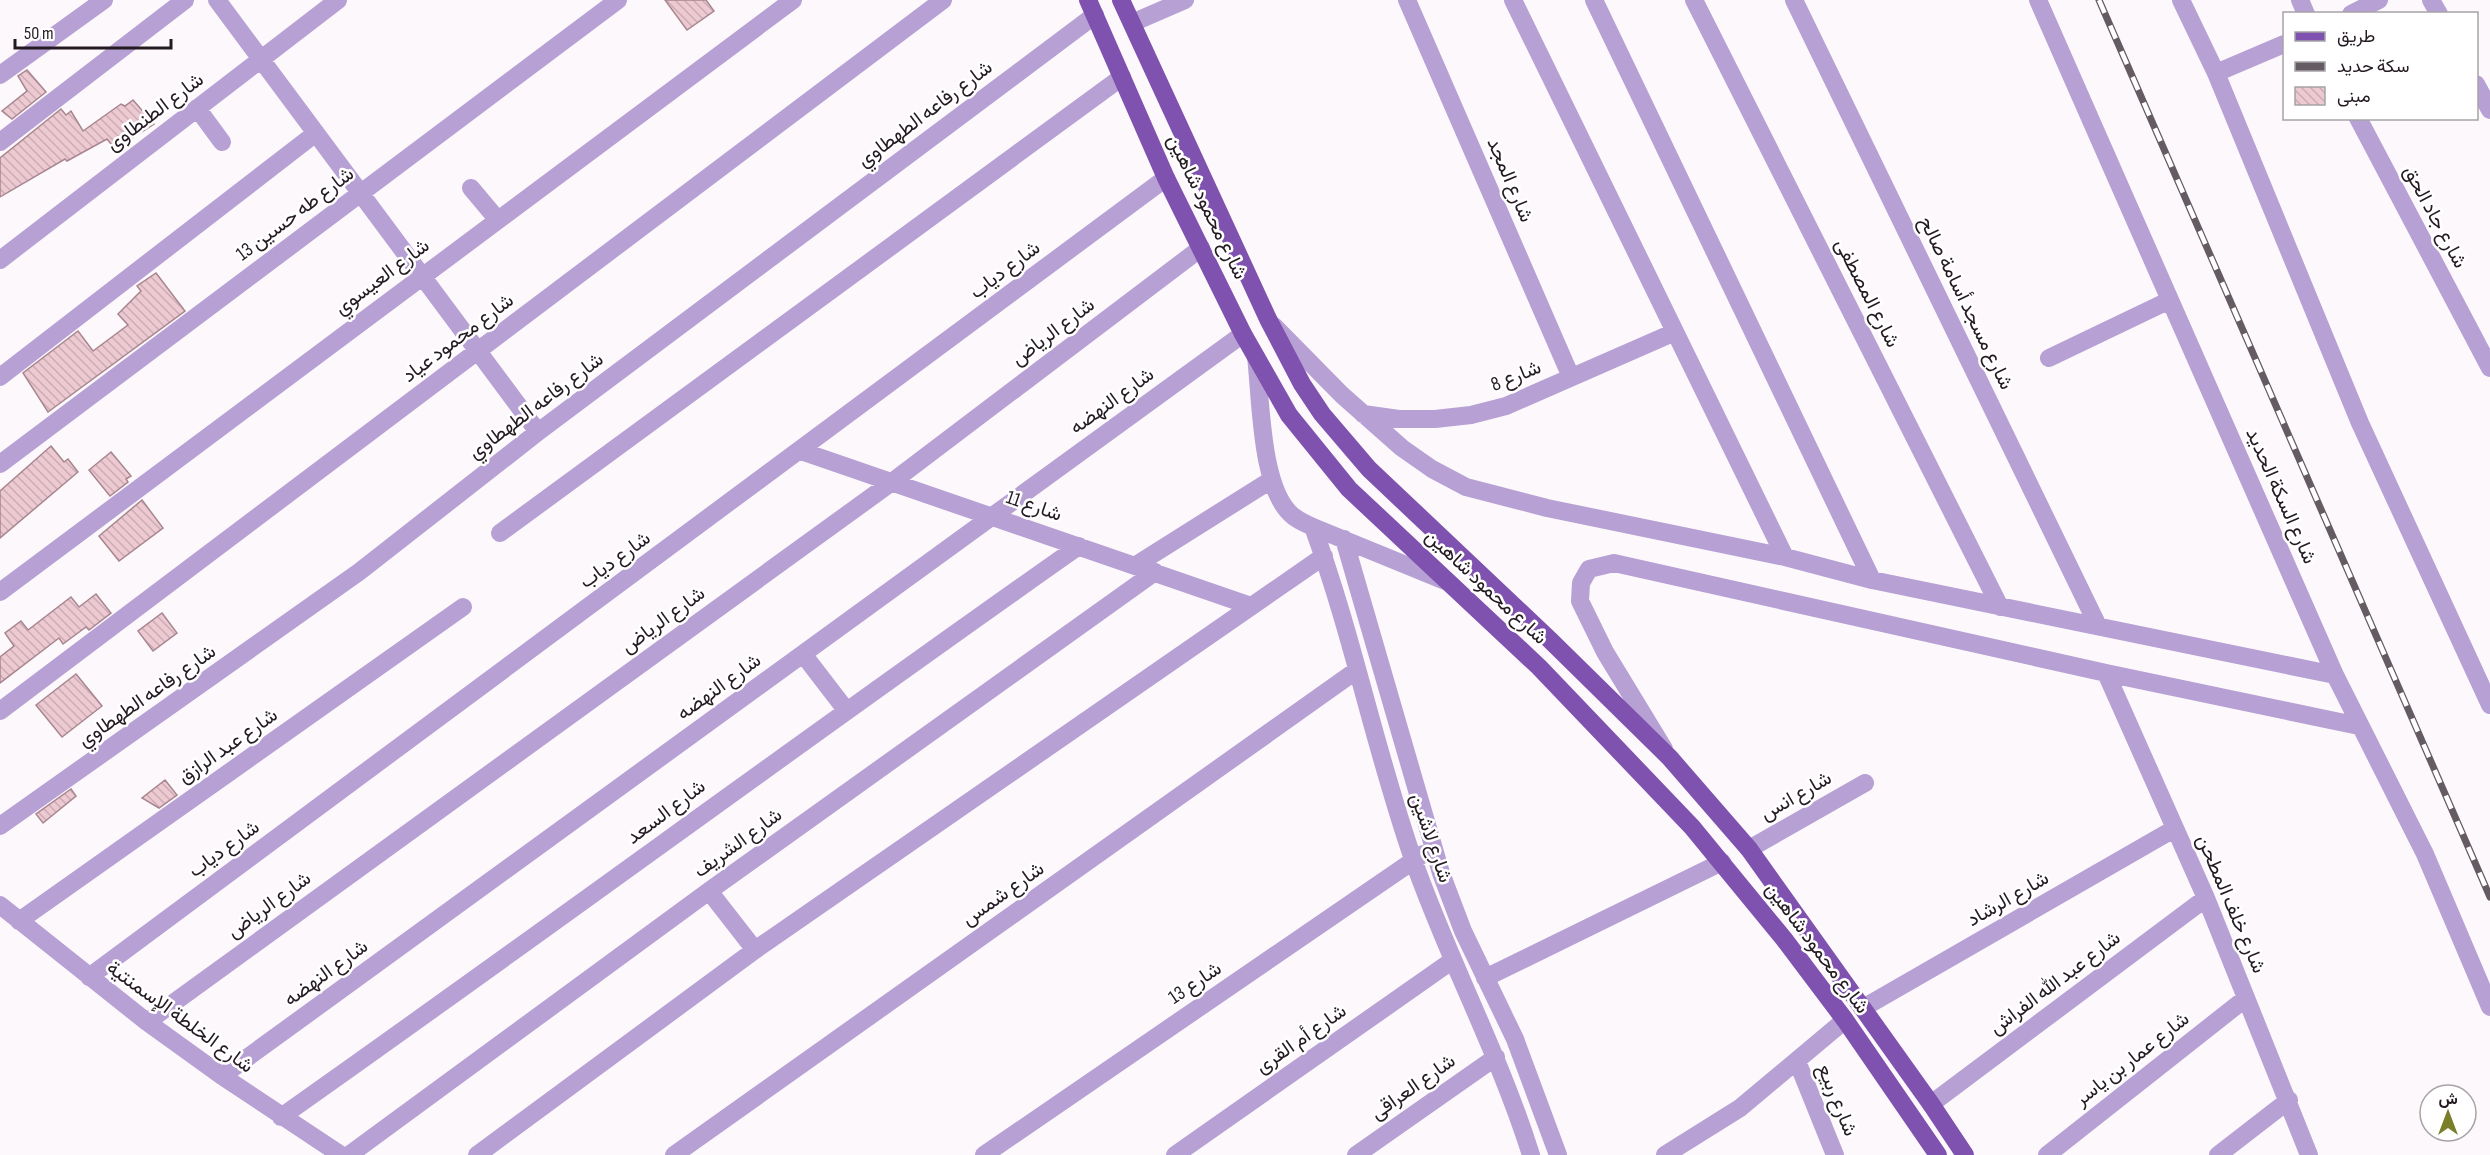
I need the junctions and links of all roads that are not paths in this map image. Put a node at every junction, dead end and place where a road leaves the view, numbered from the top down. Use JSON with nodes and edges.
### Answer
{"nodes":[{"id":1,"x":104,"y":0,"type":"edge"},
{"id":2,"x":185,"y":0,"type":"edge"},
{"id":3,"x":217,"y":0,"type":"edge"},
{"id":4,"x":338,"y":0,"type":"edge"},
{"id":5,"x":618,"y":0,"type":"edge"},
{"id":6,"x":794,"y":0,"type":"edge"},
{"id":7,"x":943,"y":0,"type":"edge"},
{"id":8,"x":1121,"y":0,"type":"edge"},
{"id":9,"x":1185,"y":0,"type":"edge"},
{"id":10,"x":1407,"y":0,"type":"edge"},
{"id":11,"x":1513,"y":0,"type":"edge"},
{"id":12,"x":1594,"y":0,"type":"edge"},
{"id":13,"x":1694,"y":0,"type":"edge"},
{"id":14,"x":1794,"y":0,"type":"edge"},
{"id":15,"x":2038,"y":0,"type":"edge"},
{"id":16,"x":2181,"y":0,"type":"edge"},
{"id":17,"x":2379,"y":0,"type":"edge"},
{"id":18,"x":1091,"y":7,"type":"edge"},
{"id":19,"x":2355,"y":12,"type":"edge"},
{"id":20,"x":1132,"y":23,"type":"junction"},
{"id":21,"x":2283,"y":44,"type":"edge"},
{"id":22,"x":261,"y":59,"type":"junction"},
{"id":23,"x":2216,"y":73,"type":"junction"},
{"id":24,"x":0,"y":75,"type":"edge"},
{"id":25,"x":1122,"y":77,"type":"junction"},
{"id":26,"x":2478,"y":88,"type":"edge"},
{"id":27,"x":197,"y":108,"type":"junction"},
{"id":28,"x":2490,"y":110,"type":"edge"},
{"id":29,"x":2359,"y":120,"type":"edge"},
{"id":30,"x":316,"y":133,"type":"junction"},
{"id":31,"x":0,"y":142,"type":"edge"},
{"id":32,"x":222,"y":142,"type":"dead end"},
{"id":33,"x":1166,"y":178,"type":"junction"},
{"id":34,"x":471,"y":189,"type":"dead end"},
{"id":35,"x":360,"y":193,"type":"junction"},
{"id":36,"x":498,"y":219,"type":"junction"},
{"id":37,"x":1201,"y":248,"type":"junction"},
{"id":38,"x":0,"y":260,"type":"edge"},
{"id":39,"x":421,"y":275,"type":"junction"},
{"id":40,"x":2170,"y":300,"type":"junction"},
{"id":41,"x":1268,"y":320,"type":"junction"},
{"id":42,"x":1675,"y":332,"type":"junction"},
{"id":43,"x":1243,"y":334,"type":"junction"},
{"id":44,"x":478,"y":351,"type":"junction"},
{"id":45,"x":1256,"y":356,"type":"junction"},
{"id":46,"x":2049,"y":358,"type":"dead end"},
{"id":47,"x":2490,"y":368,"type":"edge"},
{"id":48,"x":0,"y":376,"type":"edge"},
{"id":49,"x":1571,"y":377,"type":"junction"},
{"id":50,"x":1363,"y":414,"type":"junction"},
{"id":51,"x":538,"y":432,"type":"junction"},
{"id":52,"x":801,"y":451,"type":"junction"},
{"id":53,"x":0,"y":464,"type":"edge"},
{"id":54,"x":1271,"y":480,"type":"junction"},
{"id":55,"x":892,"y":482,"type":"junction"},
{"id":56,"x":993,"y":516,"type":"junction"},
{"id":57,"x":1313,"y":527,"type":"junction"},
{"id":58,"x":500,"y":533,"type":"dead end"},
{"id":59,"x":1344,"y":539,"type":"junction"},
{"id":60,"x":1079,"y":546,"type":"junction"},
{"id":61,"x":1324,"y":556,"type":"junction"},
{"id":62,"x":1785,"y":558,"type":"junction"},
{"id":63,"x":1136,"y":565,"type":"junction"},
{"id":64,"x":1155,"y":572,"type":"junction"},
{"id":65,"x":1872,"y":580,"type":"junction"},
{"id":66,"x":1450,"y":583,"type":"junction"},
{"id":67,"x":1357,"y":585,"type":"junction"},
{"id":68,"x":1335,"y":590,"type":"junction"},
{"id":69,"x":0,"y":592,"type":"edge"},
{"id":70,"x":1251,"y":606,"type":"junction"},
{"id":71,"x":463,"y":607,"type":"dead end"},
{"id":72,"x":2000,"y":607,"type":"junction"},
{"id":73,"x":2098,"y":626,"type":"junction"},
{"id":74,"x":803,"y":654,"type":"junction"},
{"id":75,"x":1357,"y":670,"type":"junction"},
{"id":76,"x":2106,"y":673,"type":"junction"},
{"id":77,"x":2335,"y":675,"type":"junction"},
{"id":78,"x":2484,"y":676,"type":"edge"},
{"id":79,"x":2490,"y":705,"type":"edge"},
{"id":80,"x":846,"y":710,"type":"junction"},
{"id":81,"x":0,"y":711,"type":"edge"},
{"id":82,"x":2359,"y":726,"type":"junction"},
{"id":83,"x":1670,"y":758,"type":"junction"},
{"id":84,"x":1865,"y":783,"type":"dead end"},
{"id":85,"x":0,"y":826,"type":"edge"},
{"id":86,"x":2174,"y":829,"type":"junction"},
{"id":87,"x":1433,"y":848,"type":"junction"},
{"id":88,"x":1749,"y":849,"type":"junction"},
{"id":89,"x":1413,"y":860,"type":"junction"},
{"id":90,"x":1722,"y":862,"type":"junction"},
{"id":91,"x":709,"y":891,"type":"junction"},
{"id":92,"x":2206,"y":898,"type":"junction"},
{"id":93,"x":6,"y":913,"type":"edge"},
{"id":94,"x":755,"y":950,"type":"junction"},
{"id":95,"x":1453,"y":960,"type":"junction"},
{"id":96,"x":89,"y":977,"type":"junction"},
{"id":97,"x":1485,"y":978,"type":"junction"},
{"id":98,"x":2246,"y":998,"type":"junction"},
{"id":99,"x":2490,"y":1007,"type":"edge"},
{"id":100,"x":1863,"y":1008,"type":"junction"},
{"id":101,"x":1845,"y":1020,"type":"junction"},
{"id":102,"x":147,"y":1022,"type":"junction"},
{"id":103,"x":1496,"y":1057,"type":"junction"},
{"id":104,"x":1797,"y":1061,"type":"junction"},
{"id":105,"x":222,"y":1077,"type":"junction"},
{"id":106,"x":2289,"y":1100,"type":"junction"},
{"id":107,"x":1931,"y":1104,"type":"junction"},
{"id":108,"x":1545,"y":1116,"type":"junction"},
{"id":109,"x":281,"y":1117,"type":"junction"},
{"id":110,"x":1521,"y":1124,"type":"junction"},
{"id":111,"x":341,"y":1155,"type":"edge"},
{"id":112,"x":349,"y":1155,"type":"edge"},
{"id":113,"x":477,"y":1155,"type":"edge"},
{"id":114,"x":674,"y":1155,"type":"edge"},
{"id":115,"x":984,"y":1155,"type":"edge"},
{"id":116,"x":1175,"y":1155,"type":"edge"},
{"id":117,"x":1356,"y":1155,"type":"edge"},
{"id":118,"x":1531,"y":1155,"type":"edge"},
{"id":119,"x":1558,"y":1155,"type":"edge"},
{"id":120,"x":1665,"y":1155,"type":"edge"},
{"id":121,"x":1835,"y":1155,"type":"edge"},
{"id":122,"x":1938,"y":1155,"type":"edge"},
{"id":123,"x":1965,"y":1155,"type":"edge"},
{"id":124,"x":2047,"y":1155,"type":"edge"},
{"id":125,"x":2218,"y":1155,"type":"edge"},
{"id":126,"x":2309,"y":1155,"type":"edge"}],
"edges":[{"from":1,"to":24,"type":"street"},
{"from":2,"to":31,"type":"street"},
{"from":3,"to":22,"type":"street"},
{"from":4,"to":22,"type":"street","name":"شارع الطنطاوى"},
{"from":5,"to":35,"type":"street","name":"شارع طه حسين 13"},
{"from":6,"to":36,"type":"street","name":"شارع العيسوي"},
{"from":7,"to":44,"type":"street","name":"شارع محمود عياد"},
{"from":8,"to":20,"type":"main road","name":"شارع محمود شاهين"},
{"from":9,"to":20,"type":"street"},
{"from":10,"to":49,"type":"street","name":"شارع المجد"},
{"from":11,"to":42,"type":"street"},
{"from":12,"to":65,"type":"street"},
{"from":13,"to":72,"type":"street","name":"شارع المصطفى"},
{"from":14,"to":73,"type":"street","name":"شارع مسجد أسامة صالح"},
{"from":15,"to":40,"type":"street","name":"شارع السكة الحديد"},
{"from":16,"to":23,"type":"street"},
{"from":17,"to":19,"type":"street"},
{"from":18,"to":25,"type":"main road","name":"شارع محمود شاهين"},
{"from":18,"to":51,"type":"street","name":"شارع رفاعه الطهطاوي"},
{"from":20,"to":41,"type":"main road","name":"شارع محمود شاهين"},
{"from":21,"to":23,"type":"street"},
{"from":22,"to":27,"type":"street","name":"شارع الطنطاوى"},
{"from":22,"to":30,"type":"street"},
{"from":23,"to":78,"type":"street"},
{"from":25,"to":33,"type":"main road","name":"شارع محمود شاهين"},
{"from":25,"to":58,"type":"street"},
{"from":26,"to":28,"type":"street"},
{"from":27,"to":32,"type":"street"},
{"from":27,"to":38,"type":"street","name":"شارع الطنطاوى"},
{"from":29,"to":47,"type":"street","name":"شارع جاد الحق"},
{"from":30,"to":35,"type":"street"},
{"from":30,"to":48,"type":"street"},
{"from":33,"to":37,"type":"main road","name":"شارع محمود شاهين"},
{"from":33,"to":52,"type":"street","name":"شارع دياب"},
{"from":34,"to":36,"type":"street"},
{"from":35,"to":39,"type":"street"},
{"from":35,"to":53,"type":"street","name":"شارع طه حسين 13"},
{"from":36,"to":39,"type":"street","name":"شارع العيسوي"},
{"from":37,"to":43,"type":"main road","name":"شارع محمود شاهين"},
{"from":37,"to":55,"type":"street","name":"شارع الرياض"},
{"from":39,"to":44,"type":"street"},
{"from":39,"to":69,"type":"street","name":"شارع العيسوي"},
{"from":40,"to":46,"type":"street"},
{"from":40,"to":77,"type":"street","name":"شارع السكة الحديد"},
{"from":41,"to":50,"type":"street"},
{"from":41,"to":83,"type":"main road","name":"شارع محمود شاهين"},
{"from":42,"to":49,"type":"street","name":"شارع 8"},
{"from":42,"to":62,"type":"street"},
{"from":43,"to":45,"type":"main road","name":"شارع محمود شاهين"},
{"from":43,"to":56,"type":"street","name":"شارع النهضه"},
{"from":44,"to":51,"type":"street"},
{"from":44,"to":81,"type":"street","name":"شارع محمود عياد"},
{"from":45,"to":54,"type":"street"},
{"from":45,"to":66,"type":"main road","name":"شارع محمود شاهين"},
{"from":49,"to":50,"type":"street","name":"شارع 8"},
{"from":50,"to":62,"type":"street"},
{"from":51,"to":85,"type":"street","name":"شارع رفاعه الطهطاوي"},
{"from":52,"to":55,"type":"street","name":"شارع 11"},
{"from":52,"to":96,"type":"street","name":"شارع دياب"},
{"from":54,"to":57,"type":"street"},
{"from":54,"to":63,"type":"street"},
{"from":55,"to":56,"type":"street","name":"شارع 11"},
{"from":55,"to":102,"type":"street","name":"شارع الرياض"},
{"from":56,"to":60,"type":"street","name":"شارع 11"},
{"from":56,"to":74,"type":"street","name":"شارع النهضه"},
{"from":57,"to":59,"type":"street"},
{"from":57,"to":61,"type":"street","name":"شارع لاشين"},
{"from":59,"to":66,"type":"street"},
{"from":59,"to":67,"type":"street","name":"شارع لاشين"},
{"from":60,"to":63,"type":"street","name":"شارع 11"},
{"from":60,"to":80,"type":"street","name":"شارع السعد"},
{"from":61,"to":68,"type":"street","name":"شارع لاشين"},
{"from":61,"to":70,"type":"street"},
{"from":62,"to":65,"type":"street"},
{"from":63,"to":64,"type":"street","name":"شارع 11"},
{"from":64,"to":70,"type":"street","name":"شارع 11"},
{"from":64,"to":91,"type":"street","name":"شارع الشريف"},
{"from":65,"to":72,"type":"street"},
{"from":66,"to":90,"type":"main road","name":"شارع محمود شاهين"},
{"from":67,"to":68,"type":"street"},
{"from":67,"to":87,"type":"street","name":"شارع لاشين"},
{"from":68,"to":75,"type":"street","name":"شارع لاشين"},
{"from":70,"to":94,"type":"street"},
{"from":71,"to":93,"type":"street","name":"شارع عبد الرازق"},
{"from":72,"to":73,"type":"street"},
{"from":73,"to":77,"type":"street"},
{"from":74,"to":80,"type":"street"},
{"from":74,"to":105,"type":"street","name":"شارع النهضه"},
{"from":75,"to":89,"type":"street","name":"شارع لاشين"},
{"from":75,"to":114,"type":"street","name":"شارع شمس"},
{"from":76,"to":82,"type":"street"},
{"from":76,"to":83,"type":"street"},
{"from":76,"to":86,"type":"street","name":"شارع خلف المطحن"},
{"from":77,"to":82,"type":"street","name":"شارع السكة الحديد"},
{"from":78,"to":79,"type":"street"},
{"from":80,"to":109,"type":"street","name":"شارع السعد"},
{"from":82,"to":99,"type":"street","name":"شارع السكة الحديد"},
{"from":83,"to":88,"type":"main road","name":"شارع محمود شاهين"},
{"from":84,"to":88,"type":"street","name":"شارع انس"},
{"from":86,"to":92,"type":"street","name":"شارع خلف المطحن"},
{"from":86,"to":100,"type":"street","name":"شارع الرشاد"},
{"from":87,"to":89,"type":"street","name":"شارع 13"},
{"from":87,"to":97,"type":"street","name":"شارع لاشين"},
{"from":88,"to":100,"type":"main road","name":"شارع محمود شاهين"},
{"from":89,"to":95,"type":"street","name":"شارع لاشين"},
{"from":89,"to":115,"type":"street","name":"شارع 13"},
{"from":90,"to":97,"type":"street"},
{"from":90,"to":101,"type":"main road","name":"شارع محمود شاهين"},
{"from":91,"to":94,"type":"street"},
{"from":91,"to":112,"type":"street","name":"شارع الشريف"},
{"from":92,"to":98,"type":"street","name":"شارع خلف المطحن"},
{"from":92,"to":107,"type":"street","name":"شارع عبد الله الفراش"},
{"from":93,"to":96,"type":"street","name":"شارع الخلطة الإسمنتية"},
{"from":94,"to":113,"type":"street"},
{"from":95,"to":103,"type":"street","name":"شارع لاشين"},
{"from":95,"to":116,"type":"street","name":"شارع أم القرى"},
{"from":96,"to":102,"type":"street","name":"شارع الخلطة الإسمنتية"},
{"from":97,"to":108,"type":"street","name":"شارع لاشين"},
{"from":98,"to":106,"type":"street","name":"شارع خلف المطحن"},
{"from":98,"to":124,"type":"street","name":"شارع عمار بن ياسر"},
{"from":100,"to":107,"type":"main road","name":"شارع محمود شاهين"},
{"from":101,"to":104,"type":"street"},
{"from":101,"to":122,"type":"main road","name":"شارع محمود شاهين"},
{"from":102,"to":105,"type":"street","name":"شارع الخلطة الإسمنتية"},
{"from":103,"to":110,"type":"street","name":"شارع لاشين"},
{"from":103,"to":117,"type":"street","name":"شارع العراقى"},
{"from":104,"to":120,"type":"street"},
{"from":104,"to":121,"type":"street","name":"شارع ربيع"},
{"from":105,"to":109,"type":"street","name":"شارع الخلطة الإسمنتية"},
{"from":106,"to":125,"type":"street"},
{"from":106,"to":126,"type":"street","name":"شارع خلف المطحن"},
{"from":107,"to":123,"type":"main road","name":"شارع محمود شاهين"},
{"from":108,"to":110,"type":"street"},
{"from":108,"to":119,"type":"street","name":"شارع لاشين"},
{"from":109,"to":111,"type":"street","name":"شارع الخلطة الإسمنتية"},
{"from":110,"to":118,"type":"street","name":"شارع لاشين"}]}
